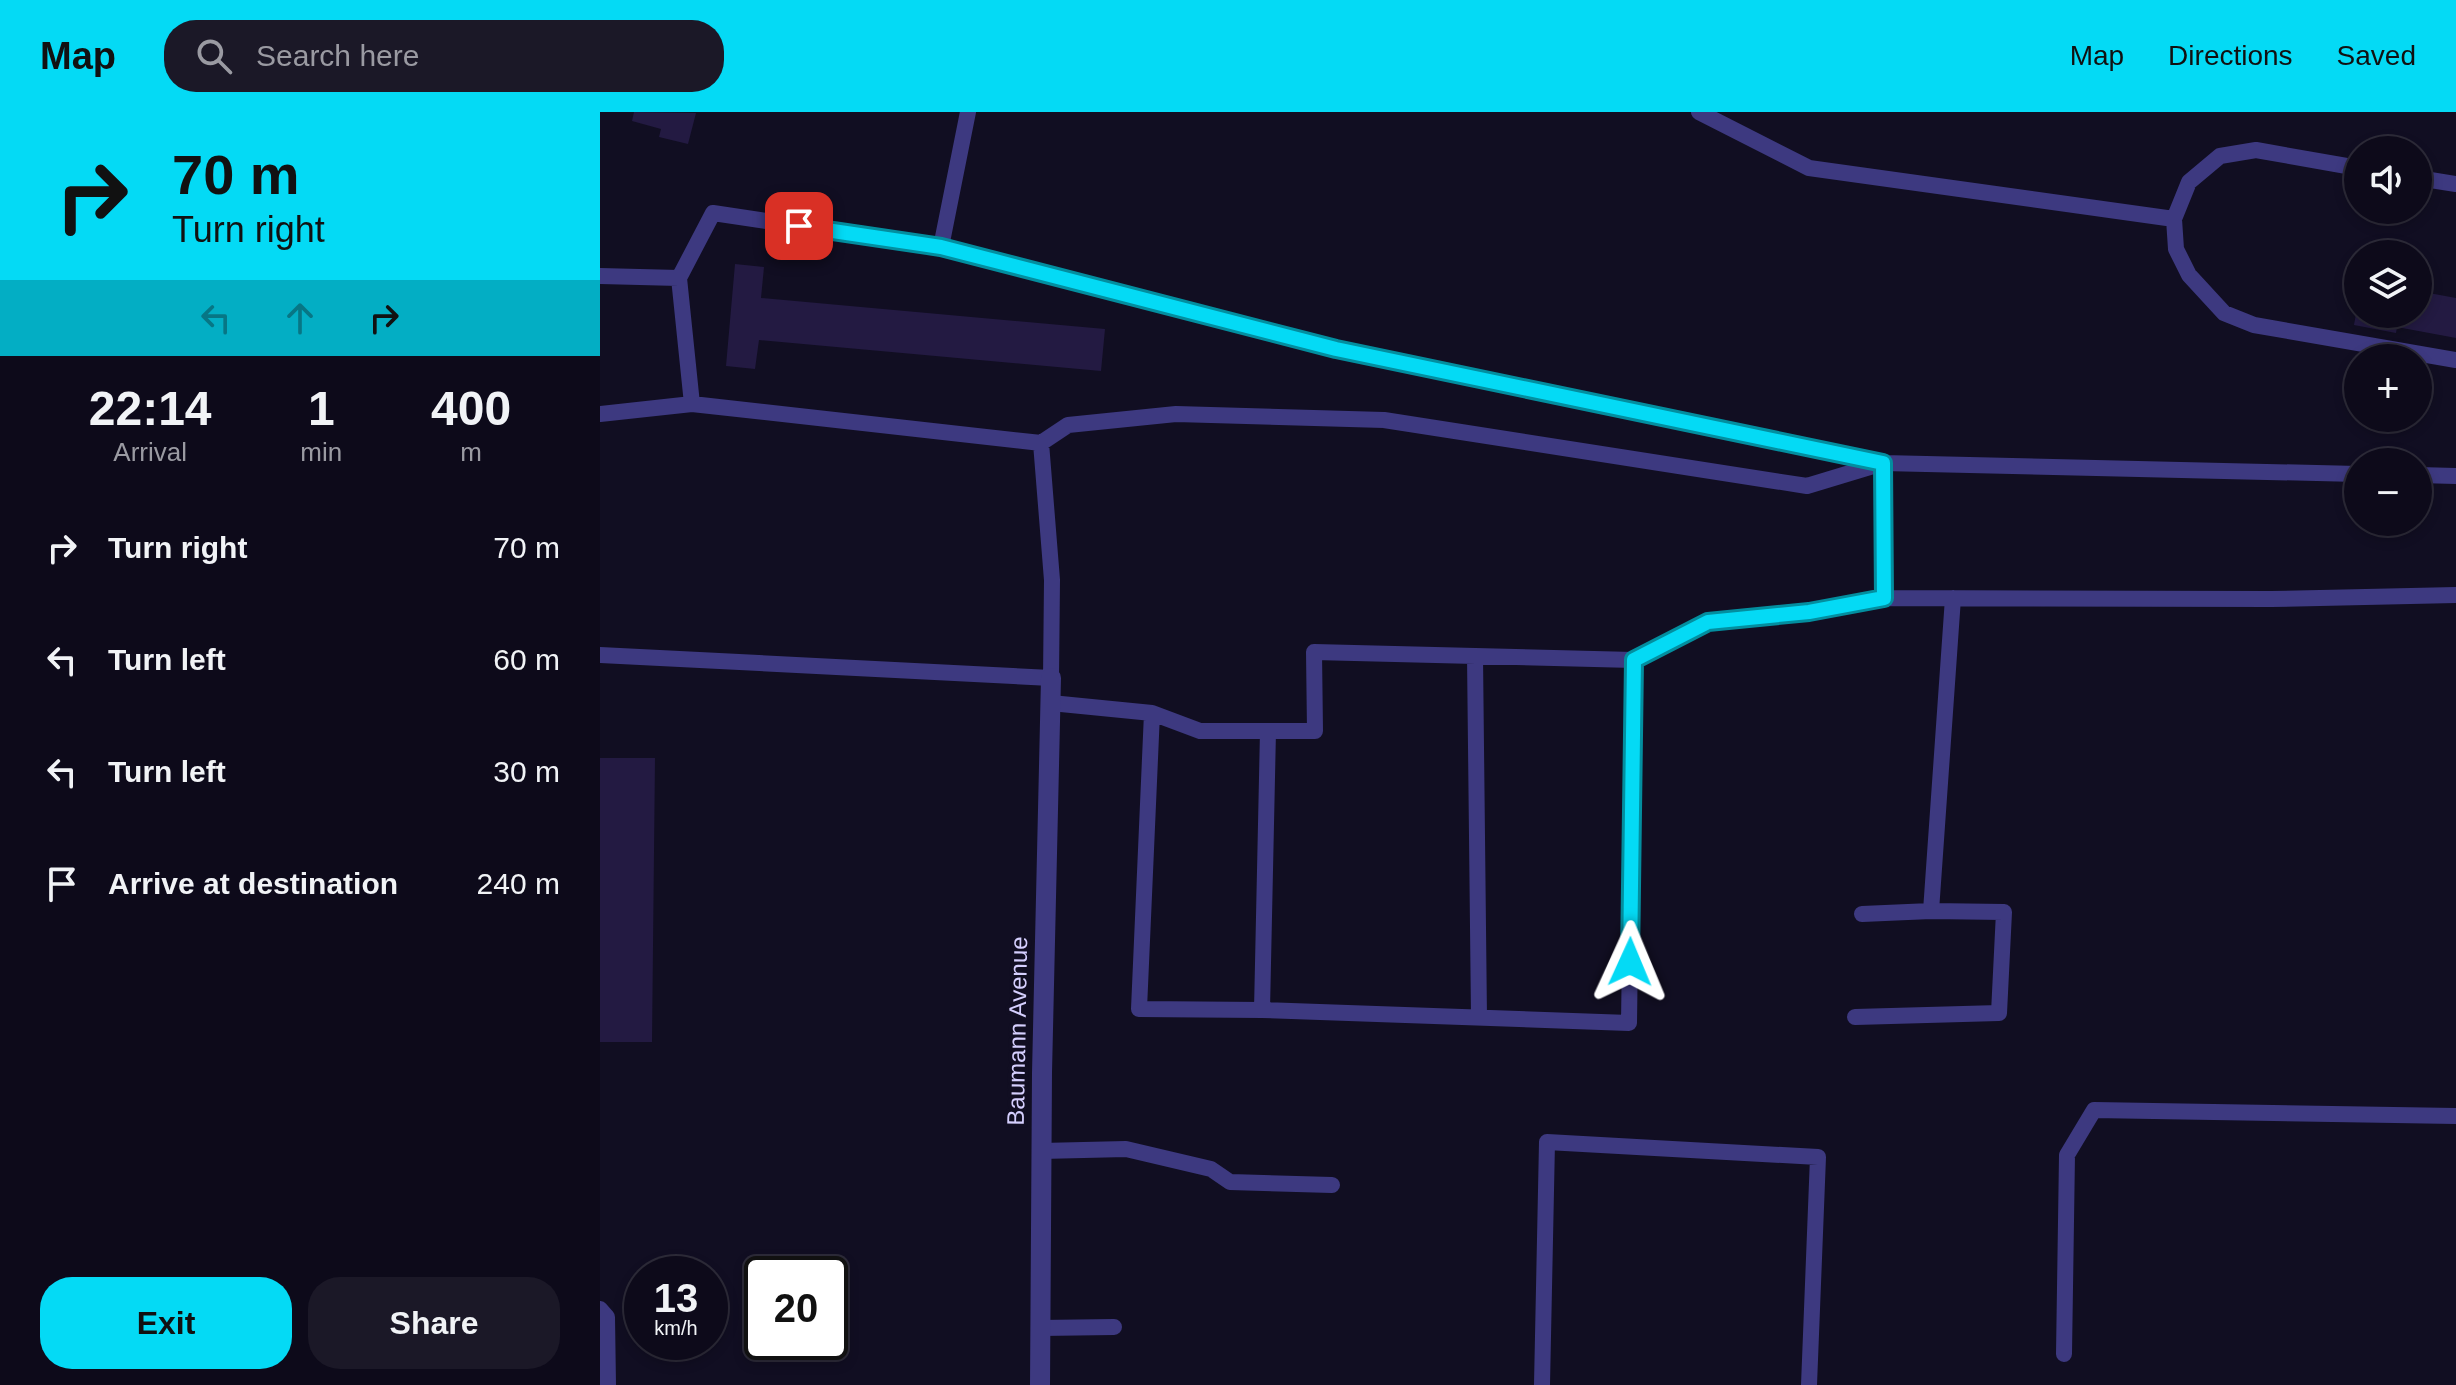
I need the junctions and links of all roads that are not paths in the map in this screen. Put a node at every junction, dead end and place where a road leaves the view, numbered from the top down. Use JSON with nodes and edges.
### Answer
{"nodes":[{"id":1,"x":968,"y":112,"type":"edge"},
{"id":2,"x":1699,"y":112,"type":"edge"},
{"id":3,"x":2344,"y":166,"type":"edge"},
{"id":4,"x":2432,"y":180,"type":"edge"},
{"id":5,"x":2456,"y":184,"type":"edge"},
{"id":6,"x":2174,"y":219,"type":"junction"},
{"id":7,"x":941,"y":247,"type":"junction"},
{"id":8,"x":600,"y":276,"type":"edge"},
{"id":9,"x":679,"y":278,"type":"junction"},
{"id":10,"x":2456,"y":360,"type":"edge"},
{"id":11,"x":692,"y":404,"type":"junction"},
{"id":12,"x":600,"y":414,"type":"edge"},
{"id":13,"x":1041,"y":443,"type":"junction"},
{"id":14,"x":1883,"y":463,"type":"junction"},
{"id":15,"x":2344,"y":474,"type":"edge"},
{"id":16,"x":2432,"y":475,"type":"edge"},
{"id":17,"x":2456,"y":476,"type":"edge"},
{"id":18,"x":2456,"y":595,"type":"edge"},
{"id":19,"x":1884,"y":598,"type":"junction"},
{"id":20,"x":1953,"y":598,"type":"junction"},
{"id":21,"x":600,"y":655,"type":"edge"},
{"id":22,"x":1475,"y":656,"type":"junction"},
{"id":23,"x":1634,"y":660,"type":"junction"},
{"id":24,"x":1051,"y":678,"type":"junction"},
{"id":25,"x":1051,"y":703,"type":"junction"},
{"id":26,"x":1152,"y":713,"type":"junction"},
{"id":27,"x":1268,"y":731,"type":"junction"},
{"id":28,"x":1931,"y":911,"type":"junction"},
{"id":29,"x":1862,"y":914,"type":"dead end"},
{"id":30,"x":1262,"y":1010,"type":"junction"},
{"id":31,"x":1479,"y":1017,"type":"junction"},
{"id":32,"x":1855,"y":1017,"type":"dead end"},
{"id":33,"x":2456,"y":1116,"type":"edge"},
{"id":34,"x":1041,"y":1151,"type":"junction"},
{"id":35,"x":1332,"y":1185,"type":"dead end"},
{"id":36,"x":600,"y":1309,"type":"edge"},
{"id":37,"x":1114,"y":1327,"type":"dead end"},
{"id":38,"x":1040,"y":1328,"type":"junction"},
{"id":39,"x":2064,"y":1354,"type":"dead end"},
{"id":40,"x":608,"y":1385,"type":"edge"},
{"id":41,"x":1040,"y":1385,"type":"edge"},
{"id":42,"x":1542,"y":1385,"type":"edge"},
{"id":43,"x":1809,"y":1385,"type":"edge"}],
"edges":[{"from":1,"to":7,"type":"lane"},
{"from":2,"to":6,"type":"lane"},
{"from":3,"to":6,"type":"lane"},
{"from":4,"to":5,"type":"lane"},
{"from":6,"to":10,"type":"lane"},
{"from":7,"to":9,"type":"lane"},
{"from":7,"to":14,"type":"lane"},
{"from":8,"to":9,"type":"lane"},
{"from":9,"to":11,"type":"lane"},
{"from":11,"to":12,"type":"lane"},
{"from":11,"to":13,"type":"lane"},
{"from":13,"to":14,"type":"lane"},
{"from":13,"to":24,"type":"lane"},
{"from":14,"to":15,"type":"lane"},
{"from":14,"to":19,"type":"lane"},
{"from":16,"to":17,"type":"lane"},
{"from":18,"to":20,"type":"lane"},
{"from":19,"to":20,"type":"lane"},
{"from":19,"to":23,"type":"lane"},
{"from":20,"to":28,"type":"lane"},
{"from":21,"to":24,"type":"lane"},
{"from":22,"to":23,"type":"lane"},
{"from":22,"to":27,"type":"lane"},
{"from":22,"to":31,"type":"lane"},
{"from":23,"to":31,"type":"lane"},
{"from":24,"to":25,"type":"street","name":"Baumann Avenue"},
{"from":25,"to":26,"type":"lane"},
{"from":25,"to":34,"type":"street","name":"Baumann Avenue"},
{"from":26,"to":27,"type":"lane"},
{"from":26,"to":30,"type":"lane"},
{"from":27,"to":30,"type":"lane"},
{"from":28,"to":29,"type":"lane"},
{"from":28,"to":32,"type":"lane"},
{"from":30,"to":31,"type":"lane"},
{"from":33,"to":39,"type":"lane"},
{"from":34,"to":35,"type":"lane"},
{"from":34,"to":38,"type":"street","name":"Baumann Avenue"},
{"from":36,"to":40,"type":"lane"},
{"from":37,"to":38,"type":"lane"},
{"from":38,"to":41,"type":"street","name":"Baumann Avenue"},
{"from":42,"to":43,"type":"lane"}]}
